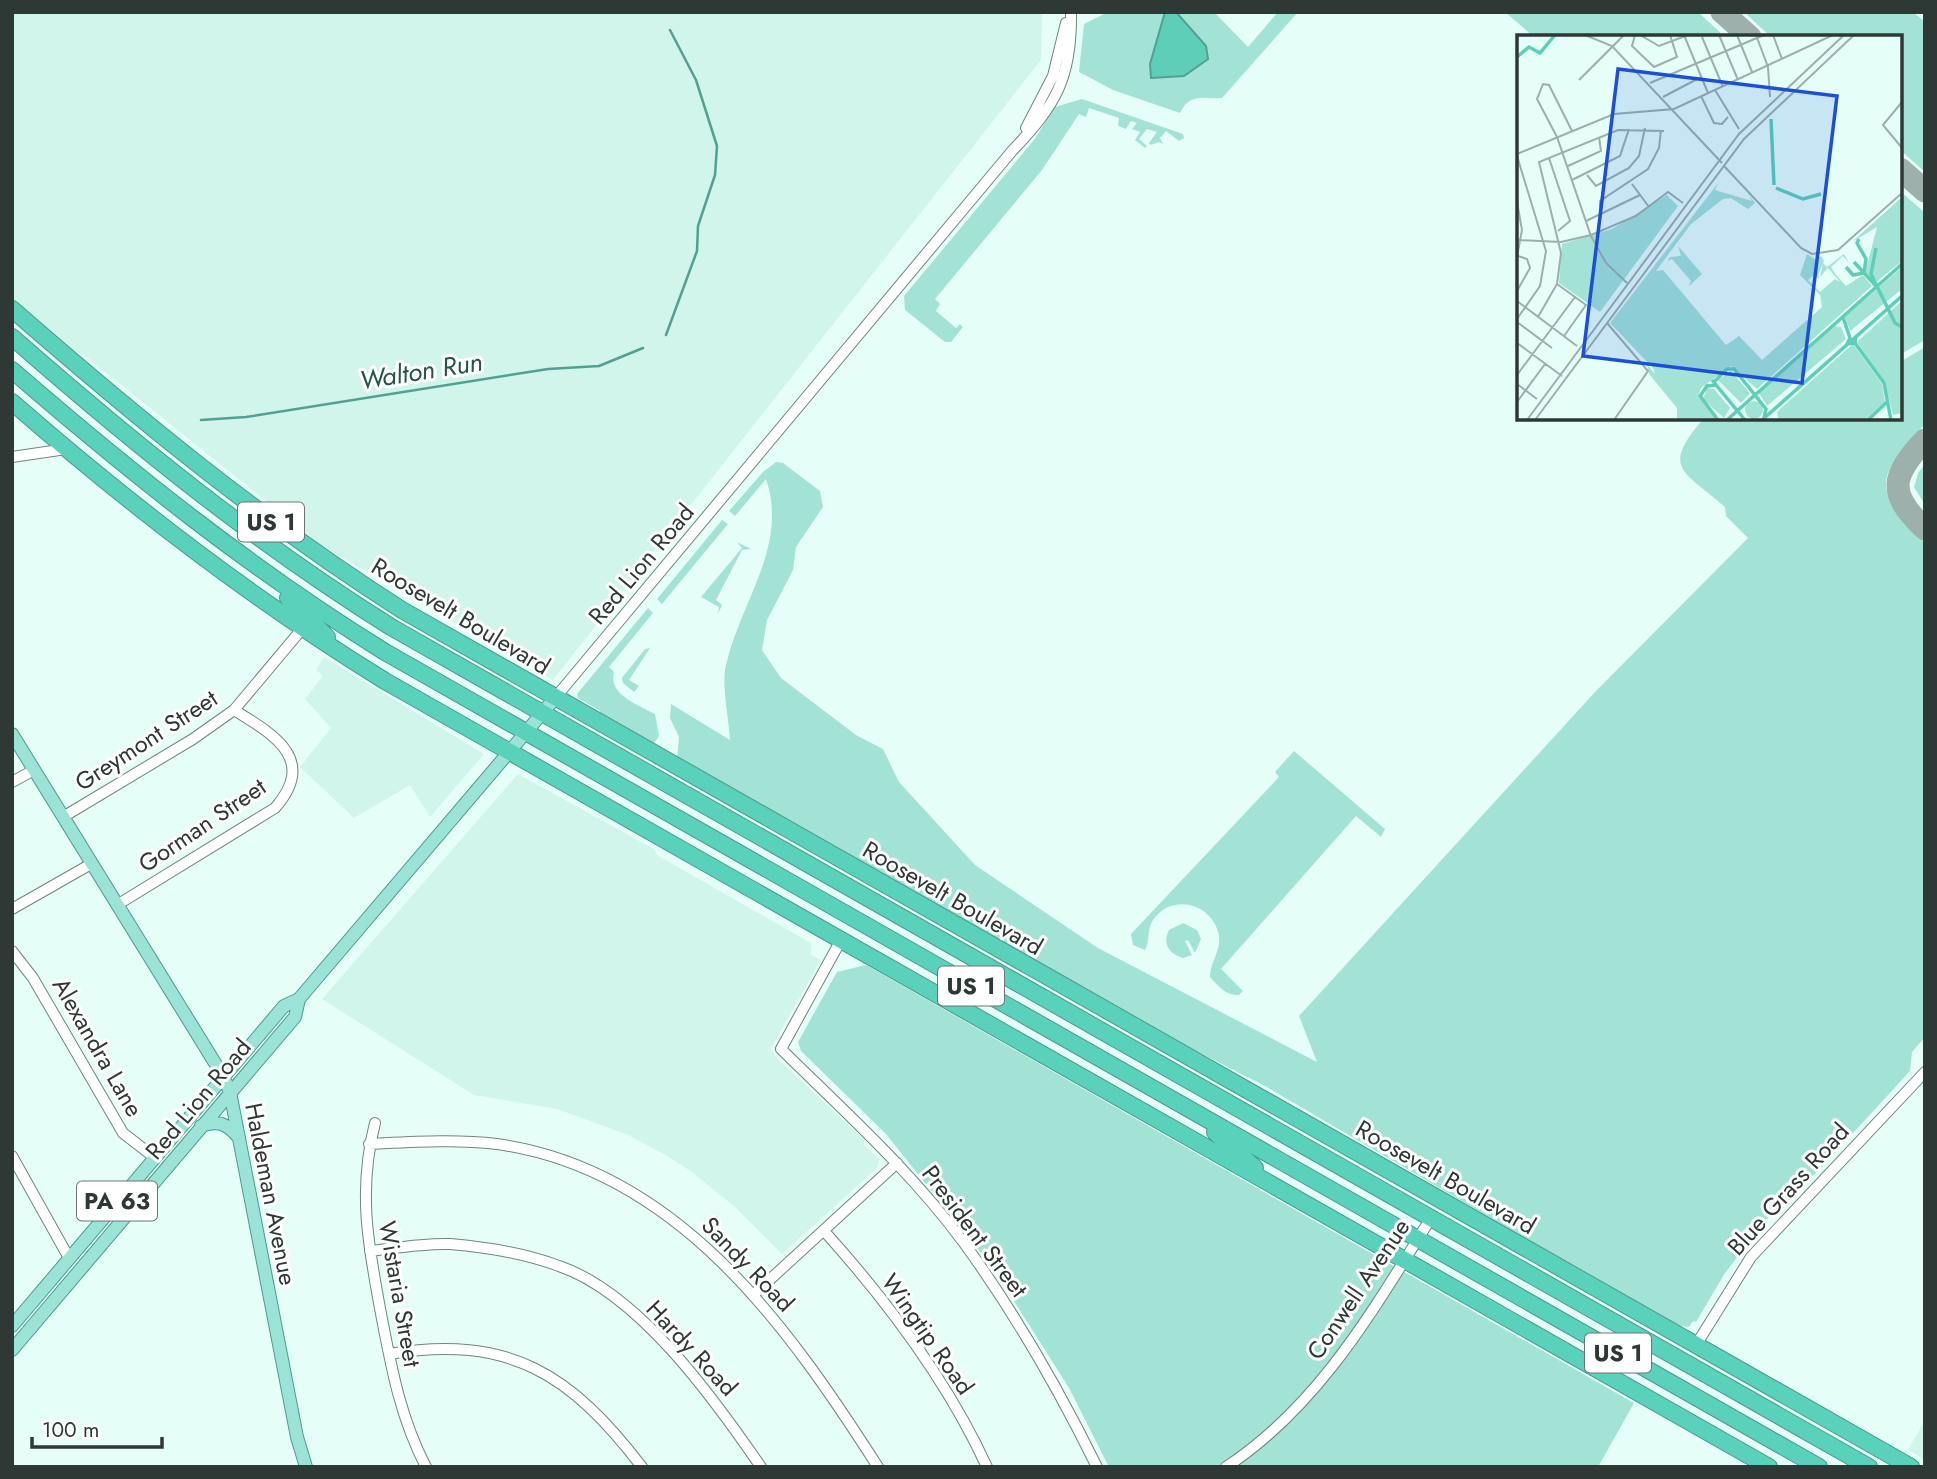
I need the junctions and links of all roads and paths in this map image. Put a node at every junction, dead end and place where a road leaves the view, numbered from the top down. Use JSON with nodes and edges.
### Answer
{"nodes":[{"id":1,"x":1069,"y":12,"type":"edge"},
{"id":2,"x":1012,"y":151,"type":"junction"},
{"id":3,"x":12,"y":309,"type":"edge"},
{"id":4,"x":12,"y":337,"type":"edge"},
{"id":5,"x":12,"y":370,"type":"edge"},
{"id":6,"x":12,"y":402,"type":"edge"},
{"id":7,"x":66,"y":449,"type":"junction"},
{"id":8,"x":12,"y":457,"type":"edge"},
{"id":9,"x":273,"y":549,"type":"junction"},
{"id":10,"x":259,"y":569,"type":"junction"},
{"id":11,"x":362,"y":584,"type":"junction"},
{"id":12,"x":302,"y":629,"type":"junction"},
{"id":13,"x":350,"y":660,"type":"junction"},
{"id":14,"x":555,"y":698,"type":"junction"},
{"id":15,"x":234,"y":710,"type":"junction"},
{"id":16,"x":541,"y":714,"type":"junction"},
{"id":17,"x":524,"y":733,"type":"junction"},
{"id":18,"x":12,"y":734,"type":"edge"},
{"id":19,"x":508,"y":752,"type":"junction"},
{"id":20,"x":34,"y":770,"type":"junction"},
{"id":21,"x":12,"y":782,"type":"edge"},
{"id":22,"x":761,"y":815,"type":"junction"},
{"id":23,"x":63,"y":817,"type":"junction"},
{"id":24,"x":92,"y":863,"type":"junction"},
{"id":25,"x":830,"y":877,"type":"junction"},
{"id":26,"x":117,"y":905,"type":"junction"},
{"id":27,"x":12,"y":909,"type":"edge"},
{"id":28,"x":841,"y":940,"type":"junction"},
{"id":29,"x":12,"y":951,"type":"edge"},
{"id":30,"x":299,"y":999,"type":"junction"},
{"id":31,"x":1058,"y":1007,"type":"junction"},
{"id":32,"x":1141,"y":1031,"type":"junction"},
{"id":33,"x":1925,"y":1072,"type":"edge"},
{"id":34,"x":223,"y":1076,"type":"junction"},
{"id":35,"x":230,"y":1092,"type":"junction"},
{"id":36,"x":1192,"y":1111,"type":"junction"},
{"id":37,"x":375,"y":1123,"type":"dead end"},
{"id":38,"x":201,"y":1126,"type":"junction"},
{"id":39,"x":240,"y":1139,"type":"junction"},
{"id":40,"x":369,"y":1144,"type":"junction"},
{"id":41,"x":12,"y":1156,"type":"edge"},
{"id":42,"x":154,"y":1157,"type":"junction"},
{"id":43,"x":897,"y":1163,"type":"junction"},
{"id":44,"x":1277,"y":1188,"type":"junction"},
{"id":45,"x":1431,"y":1218,"type":"junction"},
{"id":46,"x":825,"y":1232,"type":"junction"},
{"id":47,"x":1418,"y":1239,"type":"junction"},
{"id":48,"x":370,"y":1251,"type":"junction"},
{"id":49,"x":69,"y":1258,"type":"junction"},
{"id":50,"x":1405,"y":1260,"type":"junction"},
{"id":51,"x":754,"y":1295,"type":"junction"},
{"id":52,"x":12,"y":1326,"type":"edge"},
{"id":53,"x":1696,"y":1345,"type":"junction"},
{"id":54,"x":12,"y":1350,"type":"edge"},
{"id":55,"x":389,"y":1354,"type":"junction"},
{"id":56,"x":306,"y":1467,"type":"edge"},
{"id":57,"x":426,"y":1467,"type":"edge"},
{"id":58,"x":642,"y":1467,"type":"edge"},
{"id":59,"x":761,"y":1467,"type":"edge"},
{"id":60,"x":878,"y":1467,"type":"edge"},
{"id":61,"x":987,"y":1467,"type":"edge"},
{"id":62,"x":1097,"y":1467,"type":"edge"},
{"id":63,"x":1226,"y":1467,"type":"edge"},
{"id":64,"x":1769,"y":1467,"type":"edge"},
{"id":65,"x":1819,"y":1467,"type":"edge"},
{"id":66,"x":1869,"y":1467,"type":"edge"},
{"id":67,"x":1911,"y":1467,"type":"edge"}],
"edges":[{"from":1,"to":2,"type":"street","name":"Red Lion Road"},
{"from":1,"to":2,"type":"street","name":"Red Lion Road"},
{"from":2,"to":14,"type":"street","name":"Red Lion Road"},
{"from":3,"to":11,"type":"highway","name":"Roosevelt Boulevard","number":"US 1"},
{"from":4,"to":9,"type":"highway","name":"Roosevelt Boulevard","number":"US 1"},
{"from":5,"to":10,"type":"highway","number":"US 1"},
{"from":6,"to":7,"type":"highway","number":"US 1"},
{"from":7,"to":8,"type":"street"},
{"from":7,"to":12,"type":"highway","number":"US 1"},
{"from":9,"to":11,"type":"highway"},
{"from":9,"to":16,"type":"highway","name":"Roosevelt Boulevard","number":"US 1"},
{"from":10,"to":13,"type":"highway"},
{"from":10,"to":17,"type":"highway","number":"US 1"},
{"from":11,"to":14,"type":"highway","name":"Roosevelt Boulevard","number":"US 1"},
{"from":12,"to":13,"type":"highway","number":"US 1"},
{"from":12,"to":15,"type":"street","name":"Greymont Street"},
{"from":13,"to":19,"type":"highway","number":"US 1"},
{"from":14,"to":16,"type":"main road","name":"Red Lion Road","number":"PA 63"},
{"from":14,"to":22,"type":"highway","name":"Roosevelt Boulevard","number":"US 1"},
{"from":15,"to":23,"type":"street","name":"Greymont Street"},
{"from":15,"to":26,"type":"street","name":"Gorman Street"},
{"from":16,"to":17,"type":"main road","name":"Red Lion Road","number":"PA 63"},
{"from":16,"to":25,"type":"highway","name":"Roosevelt Boulevard","number":"US 1"},
{"from":17,"to":19,"type":"main road","name":"Red Lion Road","number":"PA 63"},
{"from":17,"to":36,"type":"highway","number":"US 1"},
{"from":18,"to":20,"type":"main road","name":"Haldeman Avenue"},
{"from":19,"to":28,"type":"highway","number":"US 1"},
{"from":19,"to":30,"type":"main road","name":"Red Lion Road","number":"PA 63"},
{"from":20,"to":21,"type":"street"},
{"from":20,"to":23,"type":"main road","name":"Haldeman Avenue"},
{"from":22,"to":25,"type":"highway"},
{"from":22,"to":32,"type":"highway","name":"Roosevelt Boulevard","number":"US 1"},
{"from":23,"to":24,"type":"main road","name":"Haldeman Avenue"},
{"from":24,"to":26,"type":"main road","name":"Haldeman Avenue"},
{"from":24,"to":27,"type":"street"},
{"from":25,"to":31,"type":"highway","name":"Roosevelt Boulevard","number":"US 1"},
{"from":26,"to":34,"type":"main road","name":"Haldeman Avenue"},
{"from":28,"to":43,"type":"street","name":"President Street"},
{"from":28,"to":44,"type":"highway","number":"US 1"},
{"from":29,"to":42,"type":"street","name":"Alexandra Lane"},
{"from":30,"to":34,"type":"main road","name":"Red Lion Road","number":"PA 63"},
{"from":30,"to":35,"type":"main road","name":"Red Lion Road","number":"PA 63"},
{"from":31,"to":32,"type":"highway"},
{"from":31,"to":45,"type":"highway","name":"Roosevelt Boulevard","number":"US 1"},
{"from":32,"to":53,"type":"highway","name":"Roosevelt Boulevard","number":"US 1"},
{"from":33,"to":53,"type":"street","name":"Blue Grass Road"},
{"from":34,"to":35,"type":"main road","name":"Haldeman Avenue"},
{"from":34,"to":42,"type":"main road","name":"Red Lion Road","number":"PA 63"},
{"from":35,"to":38,"type":"main road","name":"Red Lion Road","number":"PA 63"},
{"from":35,"to":39,"type":"main road","name":"Haldeman Avenue"},
{"from":36,"to":44,"type":"highway"},
{"from":36,"to":47,"type":"highway","number":"US 1"},
{"from":37,"to":40,"type":"street","name":"Wistaria Street"},
{"from":38,"to":39,"type":"main road"},
{"from":38,"to":54,"type":"main road","name":"Red Lion Road","number":"PA 63"},
{"from":39,"to":56,"type":"main road","name":"Haldeman Avenue"},
{"from":40,"to":48,"type":"street","name":"Wistaria Street"},
{"from":40,"to":51,"type":"street","name":"Sandy Road"},
{"from":41,"to":49,"type":"street"},
{"from":42,"to":49,"type":"main road","name":"Red Lion Road","number":"PA 63"},
{"from":43,"to":46,"type":"street"},
{"from":43,"to":62,"type":"street","name":"President Street"},
{"from":44,"to":50,"type":"highway","number":"US 1"},
{"from":45,"to":47,"type":"street","name":"Conwell Avenue"},
{"from":45,"to":66,"type":"highway","name":"Roosevelt Boulevard","number":"US 1"},
{"from":46,"to":51,"type":"street"},
{"from":46,"to":61,"type":"street","name":"Wingtip Road"},
{"from":47,"to":50,"type":"street","name":"Conwell Avenue"},
{"from":47,"to":65,"type":"highway","number":"US 1"},
{"from":48,"to":55,"type":"street","name":"Wistaria Street"},
{"from":48,"to":59,"type":"street","name":"Hardy Road"},
{"from":49,"to":52,"type":"main road","name":"Red Lion Road","number":"PA 63"},
{"from":50,"to":63,"type":"street","name":"Conwell Avenue"},
{"from":50,"to":64,"type":"highway","number":"US 1"},
{"from":51,"to":60,"type":"street","name":"Sandy Road"},
{"from":53,"to":67,"type":"highway","name":"Roosevelt Boulevard","number":"US 1"},
{"from":55,"to":57,"type":"street","name":"Wistaria Street"},
{"from":55,"to":58,"type":"street"}]}
